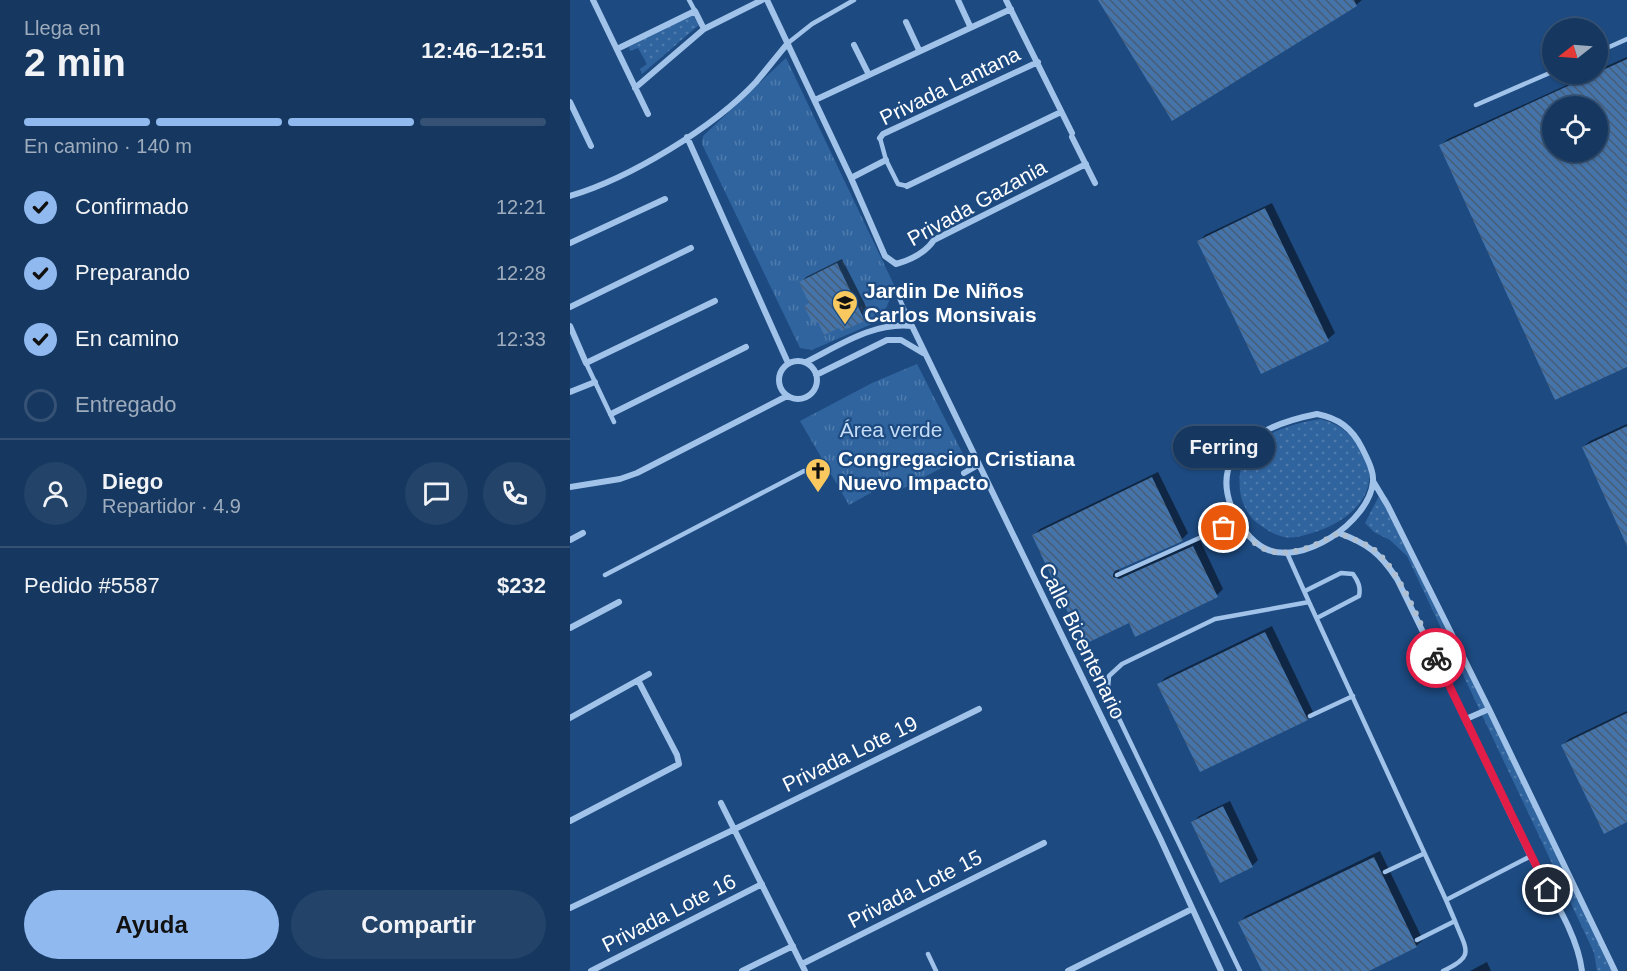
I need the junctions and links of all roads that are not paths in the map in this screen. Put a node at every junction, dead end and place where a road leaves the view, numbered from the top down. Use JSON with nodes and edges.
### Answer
{"nodes":[{"id":1,"x":593,"y":0,"type":"edge"},
{"id":2,"x":689,"y":0,"type":"edge"},
{"id":3,"x":762,"y":0,"type":"edge"},
{"id":4,"x":766,"y":0,"type":"edge"},
{"id":5,"x":854,"y":0,"type":"edge"},
{"id":6,"x":958,"y":0,"type":"edge"},
{"id":7,"x":1006,"y":0,"type":"edge"},
{"id":8,"x":1011,"y":9,"type":"junction"},
{"id":9,"x":694,"y":11,"type":"junction"},
{"id":10,"x":906,"y":22,"type":"dead end"},
{"id":11,"x":970,"y":26,"type":"junction"},
{"id":12,"x":704,"y":29,"type":"junction"},
{"id":13,"x":1627,"y":39,"type":"edge"},
{"id":14,"x":788,"y":43,"type":"junction"},
{"id":15,"x":854,"y":45,"type":"dead end"},
{"id":16,"x":1608,"y":48,"type":"edge"},
{"id":17,"x":617,"y":49,"type":"junction"},
{"id":18,"x":919,"y":50,"type":"junction"},
{"id":19,"x":1038,"y":62,"type":"junction"},
{"id":20,"x":868,"y":75,"type":"junction"},
{"id":21,"x":1542,"y":76,"type":"edge"},
{"id":22,"x":635,"y":88,"type":"junction"},
{"id":23,"x":815,"y":100,"type":"junction"},
{"id":24,"x":570,"y":102,"type":"edge"},
{"id":25,"x":1476,"y":105,"type":"dead end"},
{"id":26,"x":1061,"y":112,"type":"junction"},
{"id":27,"x":648,"y":114,"type":"dead end"},
{"id":28,"x":580,"y":122,"type":"junction"},
{"id":29,"x":570,"y":123,"type":"edge"},
{"id":30,"x":687,"y":137,"type":"junction"},
{"id":31,"x":880,"y":138,"type":"joint"},
{"id":32,"x":591,"y":146,"type":"dead end"},
{"id":33,"x":886,"y":160,"type":"junction"},
{"id":34,"x":1086,"y":164,"type":"junction"},
{"id":35,"x":851,"y":178,"type":"junction"},
{"id":36,"x":1095,"y":183,"type":"dead end"},
{"id":37,"x":907,"y":186,"type":"joint"},
{"id":38,"x":570,"y":196,"type":"edge"},
{"id":39,"x":665,"y":199,"type":"dead end"},
{"id":40,"x":570,"y":243,"type":"edge"},
{"id":41,"x":691,"y":248,"type":"dead end"},
{"id":42,"x":895,"y":289,"type":"dead end"},
{"id":43,"x":715,"y":301,"type":"dead end"},
{"id":44,"x":570,"y":307,"type":"edge"},
{"id":45,"x":570,"y":326,"type":"edge"},
{"id":46,"x":912,"y":326,"type":"junction"},
{"id":47,"x":746,"y":348,"type":"dead end"},
{"id":48,"x":924,"y":354,"type":"junction"},
{"id":49,"x":806,"y":362,"type":"junction"},
{"id":50,"x":586,"y":363,"type":"junction"},
{"id":51,"x":788,"y":363,"type":"junction"},
{"id":52,"x":816,"y":375,"type":"junction"},
{"id":53,"x":595,"y":382,"type":"junction"},
{"id":54,"x":570,"y":392,"type":"edge"},
{"id":55,"x":787,"y":396,"type":"junction"},
{"id":56,"x":611,"y":414,"type":"junction"},
{"id":57,"x":614,"y":422,"type":"dead end"},
{"id":58,"x":978,"y":465,"type":"junction"},
{"id":59,"x":804,"y":471,"type":"dead end"},
{"id":60,"x":964,"y":473,"type":"dead end"},
{"id":61,"x":1373,"y":481,"type":"junction"},
{"id":62,"x":570,"y":487,"type":"edge"},
{"id":63,"x":1237,"y":521,"type":"junction"},
{"id":64,"x":583,"y":533,"type":"dead end"},
{"id":65,"x":1339,"y":533,"type":"junction"},
{"id":66,"x":570,"y":540,"type":"edge"},
{"id":67,"x":1287,"y":553,"type":"junction"},
{"id":68,"x":605,"y":575,"type":"dead end"},
{"id":69,"x":1117,"y":575,"type":"dead end"},
{"id":70,"x":1305,"y":591,"type":"junction"},
{"id":71,"x":619,"y":602,"type":"dead end"},
{"id":72,"x":1310,"y":602,"type":"junction"},
{"id":73,"x":1317,"y":618,"type":"junction"},
{"id":74,"x":570,"y":628,"type":"edge"},
{"id":75,"x":649,"y":674,"type":"dead end"},
{"id":76,"x":639,"y":682,"type":"junction"},
{"id":77,"x":1353,"y":696,"type":"junction"},
{"id":78,"x":979,"y":709,"type":"dead end"},
{"id":79,"x":1489,"y":709,"type":"junction"},
{"id":80,"x":1310,"y":716,"type":"dead end"},
{"id":81,"x":570,"y":718,"type":"edge"},
{"id":82,"x":1466,"y":719,"type":"junction"},
{"id":83,"x":721,"y":803,"type":"dead end"},
{"id":84,"x":570,"y":821,"type":"edge"},
{"id":85,"x":735,"y":829,"type":"junction"},
{"id":86,"x":1044,"y":843,"type":"dead end"},
{"id":87,"x":1423,"y":854,"type":"junction"},
{"id":88,"x":1531,"y":856,"type":"junction"},
{"id":89,"x":1385,"y":872,"type":"dead end"},
{"id":90,"x":762,"y":884,"type":"junction"},
{"id":91,"x":1446,"y":900,"type":"junction"},
{"id":92,"x":570,"y":909,"type":"edge"},
{"id":93,"x":1192,"y":909,"type":"junction"},
{"id":94,"x":1455,"y":921,"type":"junction"},
{"id":95,"x":1417,"y":940,"type":"dead end"},
{"id":96,"x":793,"y":946,"type":"junction"},
{"id":97,"x":928,"y":954,"type":"dead end"},
{"id":98,"x":802,"y":964,"type":"junction"},
{"id":99,"x":591,"y":971,"type":"edge"},
{"id":100,"x":742,"y":971,"type":"edge"},
{"id":101,"x":805,"y":971,"type":"edge"},
{"id":102,"x":936,"y":971,"type":"edge"},
{"id":103,"x":1068,"y":971,"type":"edge"},
{"id":104,"x":1221,"y":971,"type":"edge"},
{"id":105,"x":1240,"y":971,"type":"edge"},
{"id":106,"x":1443,"y":971,"type":"edge"},
{"id":107,"x":1582,"y":971,"type":"edge"},
{"id":108,"x":1615,"y":971,"type":"edge"}],
"edges":[{"from":1,"to":17,"type":"street"},
{"from":2,"to":9,"type":"lane"},
{"from":3,"to":12,"type":"street"},
{"from":4,"to":14,"type":"street"},
{"from":5,"to":14,"type":"lane"},
{"from":6,"to":11,"type":"street"},
{"from":7,"to":8,"type":"street"},
{"from":8,"to":11,"type":"street"},
{"from":8,"to":19,"type":"street"},
{"from":9,"to":12,"type":"street"},
{"from":9,"to":17,"type":"street"},
{"from":10,"to":18,"type":"street"},
{"from":11,"to":18,"type":"street"},
{"from":12,"to":22,"type":"street"},
{"from":13,"to":16,"type":"lane"},
{"from":14,"to":23,"type":"street"},
{"from":14,"to":30,"type":"street"},
{"from":15,"to":20,"type":"street"},
{"from":17,"to":22,"type":"street"},
{"from":18,"to":20,"type":"street"},
{"from":19,"to":26,"type":"street","name":"Privada Lantana"},
{"from":19,"to":31,"type":"street","name":"Privada Lantana"},
{"from":20,"to":23,"type":"street"},
{"from":21,"to":25,"type":"lane"},
{"from":22,"to":27,"type":"street"},
{"from":23,"to":35,"type":"street"},
{"from":24,"to":28,"type":"street"},
{"from":26,"to":34,"type":"street","name":"Privada Lantana"},
{"from":26,"to":37,"type":"street","name":"Privada Lantana"},
{"from":28,"to":29,"type":"street"},
{"from":28,"to":32,"type":"street"},
{"from":30,"to":38,"type":"street"},
{"from":30,"to":51,"type":"street"},
{"from":31,"to":33,"type":"lane","name":"Privada Lantana"},
{"from":33,"to":35,"type":"street","name":"Privada Lantana"},
{"from":33,"to":37,"type":"lane","name":"Privada Lantana"},
{"from":34,"to":35,"type":"street","name":"Privada Gazania"},
{"from":34,"to":36,"type":"street"},
{"from":39,"to":40,"type":"street"},
{"from":41,"to":44,"type":"street"},
{"from":42,"to":46,"type":"lane"},
{"from":43,"to":50,"type":"street"},
{"from":45,"to":50,"type":"street"},
{"from":46,"to":48,"type":"street","name":"Calle Bicentenario"},
{"from":46,"to":49,"type":"street"},
{"from":47,"to":56,"type":"street"},
{"from":48,"to":52,"type":"street"},
{"from":48,"to":58,"type":"street","name":"Calle Bicentenario"},
{"from":49,"to":51,"type":"street"},
{"from":49,"to":52,"type":"street"},
{"from":50,"to":53,"type":"lane"},
{"from":51,"to":55,"type":"street"},
{"from":52,"to":55,"type":"street"},
{"from":53,"to":54,"type":"street"},
{"from":53,"to":56,"type":"lane"},
{"from":55,"to":62,"type":"street"},
{"from":56,"to":57,"type":"lane"},
{"from":58,"to":60,"type":"street"},
{"from":58,"to":93,"type":"street","name":"Calle Bicentenario"},
{"from":59,"to":68,"type":"lane"},
{"from":61,"to":63,"type":"street"},
{"from":61,"to":65,"type":"street"},
{"from":61,"to":79,"type":"street"},
{"from":63,"to":67,"type":"street"},
{"from":63,"to":69,"type":"lane"},
{"from":64,"to":66,"type":"street"},
{"from":65,"to":67,"type":"street"},
{"from":65,"to":82,"type":"street"},
{"from":67,"to":70,"type":"lane"},
{"from":70,"to":72,"type":"lane"},
{"from":70,"to":73,"type":"lane"},
{"from":71,"to":74,"type":"street"},
{"from":72,"to":73,"type":"lane"},
{"from":72,"to":105,"type":"lane"},
{"from":73,"to":77,"type":"lane"},
{"from":75,"to":76,"type":"street"},
{"from":76,"to":81,"type":"street"},
{"from":76,"to":84,"type":"street"},
{"from":77,"to":80,"type":"lane"},
{"from":77,"to":87,"type":"lane"},
{"from":78,"to":85,"type":"street","name":"Privada Lote 19"},
{"from":79,"to":82,"type":"street"},
{"from":79,"to":108,"type":"street"},
{"from":82,"to":88,"type":"street"},
{"from":83,"to":85,"type":"street"},
{"from":85,"to":90,"type":"street"},
{"from":85,"to":92,"type":"street","name":"Privada Lote 19"},
{"from":86,"to":98,"type":"street","name":"Privada Lote 15"},
{"from":87,"to":89,"type":"lane"},
{"from":87,"to":91,"type":"lane"},
{"from":88,"to":91,"type":"lane"},
{"from":88,"to":107,"type":"street"},
{"from":90,"to":96,"type":"street"},
{"from":90,"to":99,"type":"street","name":"Privada Lote 16"},
{"from":91,"to":94,"type":"lane"},
{"from":93,"to":103,"type":"street"},
{"from":93,"to":104,"type":"street","name":"Calle Bicentenario"},
{"from":94,"to":95,"type":"lane"},
{"from":94,"to":106,"type":"lane"},
{"from":96,"to":98,"type":"street"},
{"from":96,"to":100,"type":"street"},
{"from":97,"to":102,"type":"lane"},
{"from":98,"to":101,"type":"street"}]}
